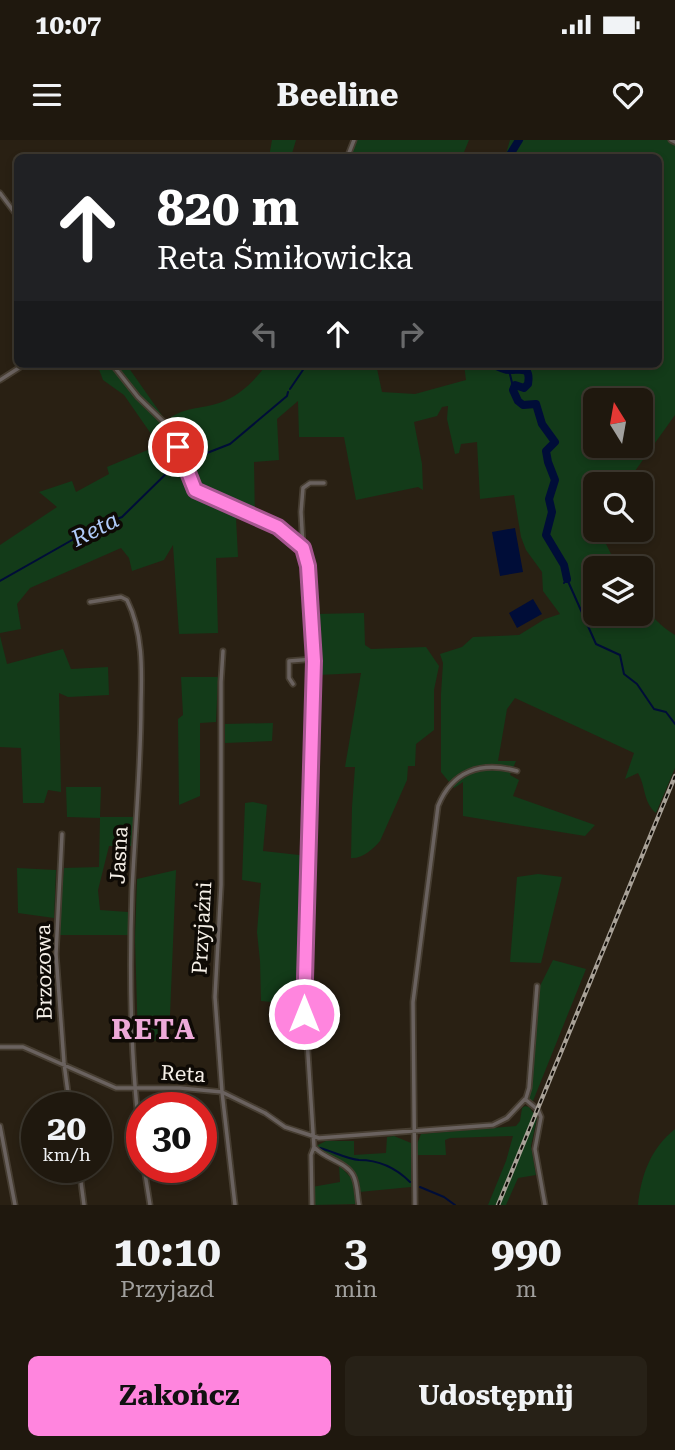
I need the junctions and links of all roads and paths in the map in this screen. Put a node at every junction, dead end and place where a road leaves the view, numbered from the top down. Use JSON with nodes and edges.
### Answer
{"nodes":[{"id":1,"x":0,"y":193,"type":"edge"},
{"id":2,"x":14,"y":209,"type":"edge"},
{"id":3,"x":19,"y":368,"type":"edge"},
{"id":4,"x":115,"y":368,"type":"edge"},
{"id":5,"x":0,"y":380,"type":"edge"},
{"id":6,"x":324,"y":483,"type":"dead end"},
{"id":7,"x":303,"y":548,"type":"junction"},
{"id":8,"x":90,"y":602,"type":"dead end"},
{"id":9,"x":223,"y":650,"type":"dead end"},
{"id":10,"x":314,"y":659,"type":"junction"},
{"id":11,"x":293,"y":684,"type":"dead end"},
{"id":12,"x":517,"y":771,"type":"dead end"},
{"id":13,"x":62,"y":834,"type":"dead end"},
{"id":14,"x":537,"y":986,"type":"dead end"},
{"id":15,"x":0,"y":1047,"type":"edge"},
{"id":16,"x":64,"y":1065,"type":"junction"},
{"id":17,"x":135,"y":1089,"type":"junction"},
{"id":18,"x":68,"y":1092,"type":"edge"},
{"id":19,"x":135,"y":1092,"type":"edge"},
{"id":20,"x":222,"y":1092,"type":"junction"},
{"id":21,"x":525,"y":1099,"type":"junction"},
{"id":22,"x":0,"y":1126,"type":"edge"},
{"id":23,"x":414,"y":1130,"type":"junction"},
{"id":24,"x":314,"y":1137,"type":"junction"},
{"id":25,"x":314,"y":1147,"type":"junction"},
{"id":26,"x":81,"y":1183,"type":"edge"},
{"id":27,"x":147,"y":1183,"type":"edge"},
{"id":28,"x":15,"y":1205,"type":"edge"},
{"id":29,"x":84,"y":1205,"type":"edge"},
{"id":30,"x":150,"y":1205,"type":"edge"},
{"id":31,"x":236,"y":1205,"type":"edge"},
{"id":32,"x":312,"y":1205,"type":"edge"},
{"id":33,"x":359,"y":1205,"type":"edge"},
{"id":34,"x":415,"y":1205,"type":"edge"},
{"id":35,"x":545,"y":1205,"type":"edge"}],
"edges":[{"from":1,"to":2,"type":"street"},
{"from":3,"to":5,"type":"street"},
{"from":4,"to":7,"type":"street"},
{"from":6,"to":7,"type":"street"},
{"from":7,"to":10,"type":"street"},
{"from":8,"to":17,"type":"street","name":"Jasna"},
{"from":9,"to":20,"type":"street","name":"Przyjaźni"},
{"from":10,"to":11,"type":"street"},
{"from":10,"to":24,"type":"street"},
{"from":12,"to":23,"type":"street"},
{"from":13,"to":16,"type":"street","name":"Brzozowa"},
{"from":14,"to":21,"type":"street"},
{"from":15,"to":16,"type":"street","name":"Reta"},
{"from":16,"to":17,"type":"street","name":"Reta"},
{"from":16,"to":18,"type":"street","name":"Brzozowa"},
{"from":17,"to":19,"type":"street","name":"Jasna"},
{"from":17,"to":20,"type":"street","name":"Reta"},
{"from":20,"to":24,"type":"street","name":"Reta"},
{"from":20,"to":31,"type":"street","name":"Przyjaźni"},
{"from":21,"to":23,"type":"street"},
{"from":21,"to":35,"type":"street"},
{"from":22,"to":28,"type":"street"},
{"from":23,"to":24,"type":"street"},
{"from":23,"to":34,"type":"street"},
{"from":24,"to":25,"type":"street"},
{"from":25,"to":32,"type":"street"},
{"from":25,"to":33,"type":"street"},
{"from":26,"to":29,"type":"street"},
{"from":27,"to":30,"type":"street"}]}
